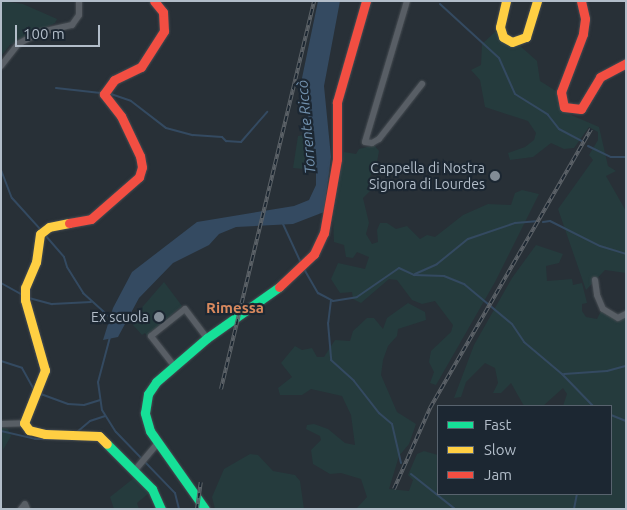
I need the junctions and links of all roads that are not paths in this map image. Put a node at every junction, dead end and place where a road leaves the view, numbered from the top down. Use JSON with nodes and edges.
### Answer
{"nodes":[{"id":1,"x":79,"y":1,"type":"edge"},
{"id":2,"x":154,"y":1,"type":"edge"},
{"id":3,"x":366,"y":1,"type":"edge"},
{"id":4,"x":407,"y":1,"type":"edge"},
{"id":5,"x":506,"y":1,"type":"edge"},
{"id":6,"x":537,"y":1,"type":"edge"},
{"id":7,"x":581,"y":1,"type":"edge"},
{"id":8,"x":626,"y":63,"type":"edge"},
{"id":9,"x":1,"y":66,"type":"edge"},
{"id":10,"x":422,"y":84,"type":"dead end"},
{"id":11,"x":595,"y":280,"type":"dead end"},
{"id":12,"x":626,"y":314,"type":"edge"},
{"id":13,"x":207,"y":338,"type":"junction"},
{"id":14,"x":175,"y":367,"type":"junction"},
{"id":15,"x":1,"y":424,"type":"edge"},
{"id":16,"x":24,"y":424,"type":"junction"},
{"id":17,"x":158,"y":443,"type":"junction"},
{"id":18,"x":135,"y":470,"type":"junction"},
{"id":19,"x":21,"y":509,"type":"edge"},
{"id":20,"x":27,"y":509,"type":"edge"},
{"id":21,"x":161,"y":509,"type":"edge"},
{"id":22,"x":205,"y":509,"type":"edge"}],
"edges":[{"from":1,"to":9,"type":"street"},
{"from":2,"to":16,"type":"street"},
{"from":3,"to":13,"type":"street"},
{"from":4,"to":10,"type":"street"},
{"from":5,"to":6,"type":"street"},
{"from":7,"to":8,"type":"street"},
{"from":11,"to":12,"type":"street"},
{"from":13,"to":14,"type":"street"},
{"from":13,"to":14,"type":"street"},
{"from":14,"to":17,"type":"street"},
{"from":15,"to":16,"type":"street"},
{"from":16,"to":18,"type":"street"},
{"from":17,"to":18,"type":"street"},
{"from":17,"to":22,"type":"street"},
{"from":18,"to":21,"type":"street"},
{"from":19,"to":20,"type":"street"}]}
